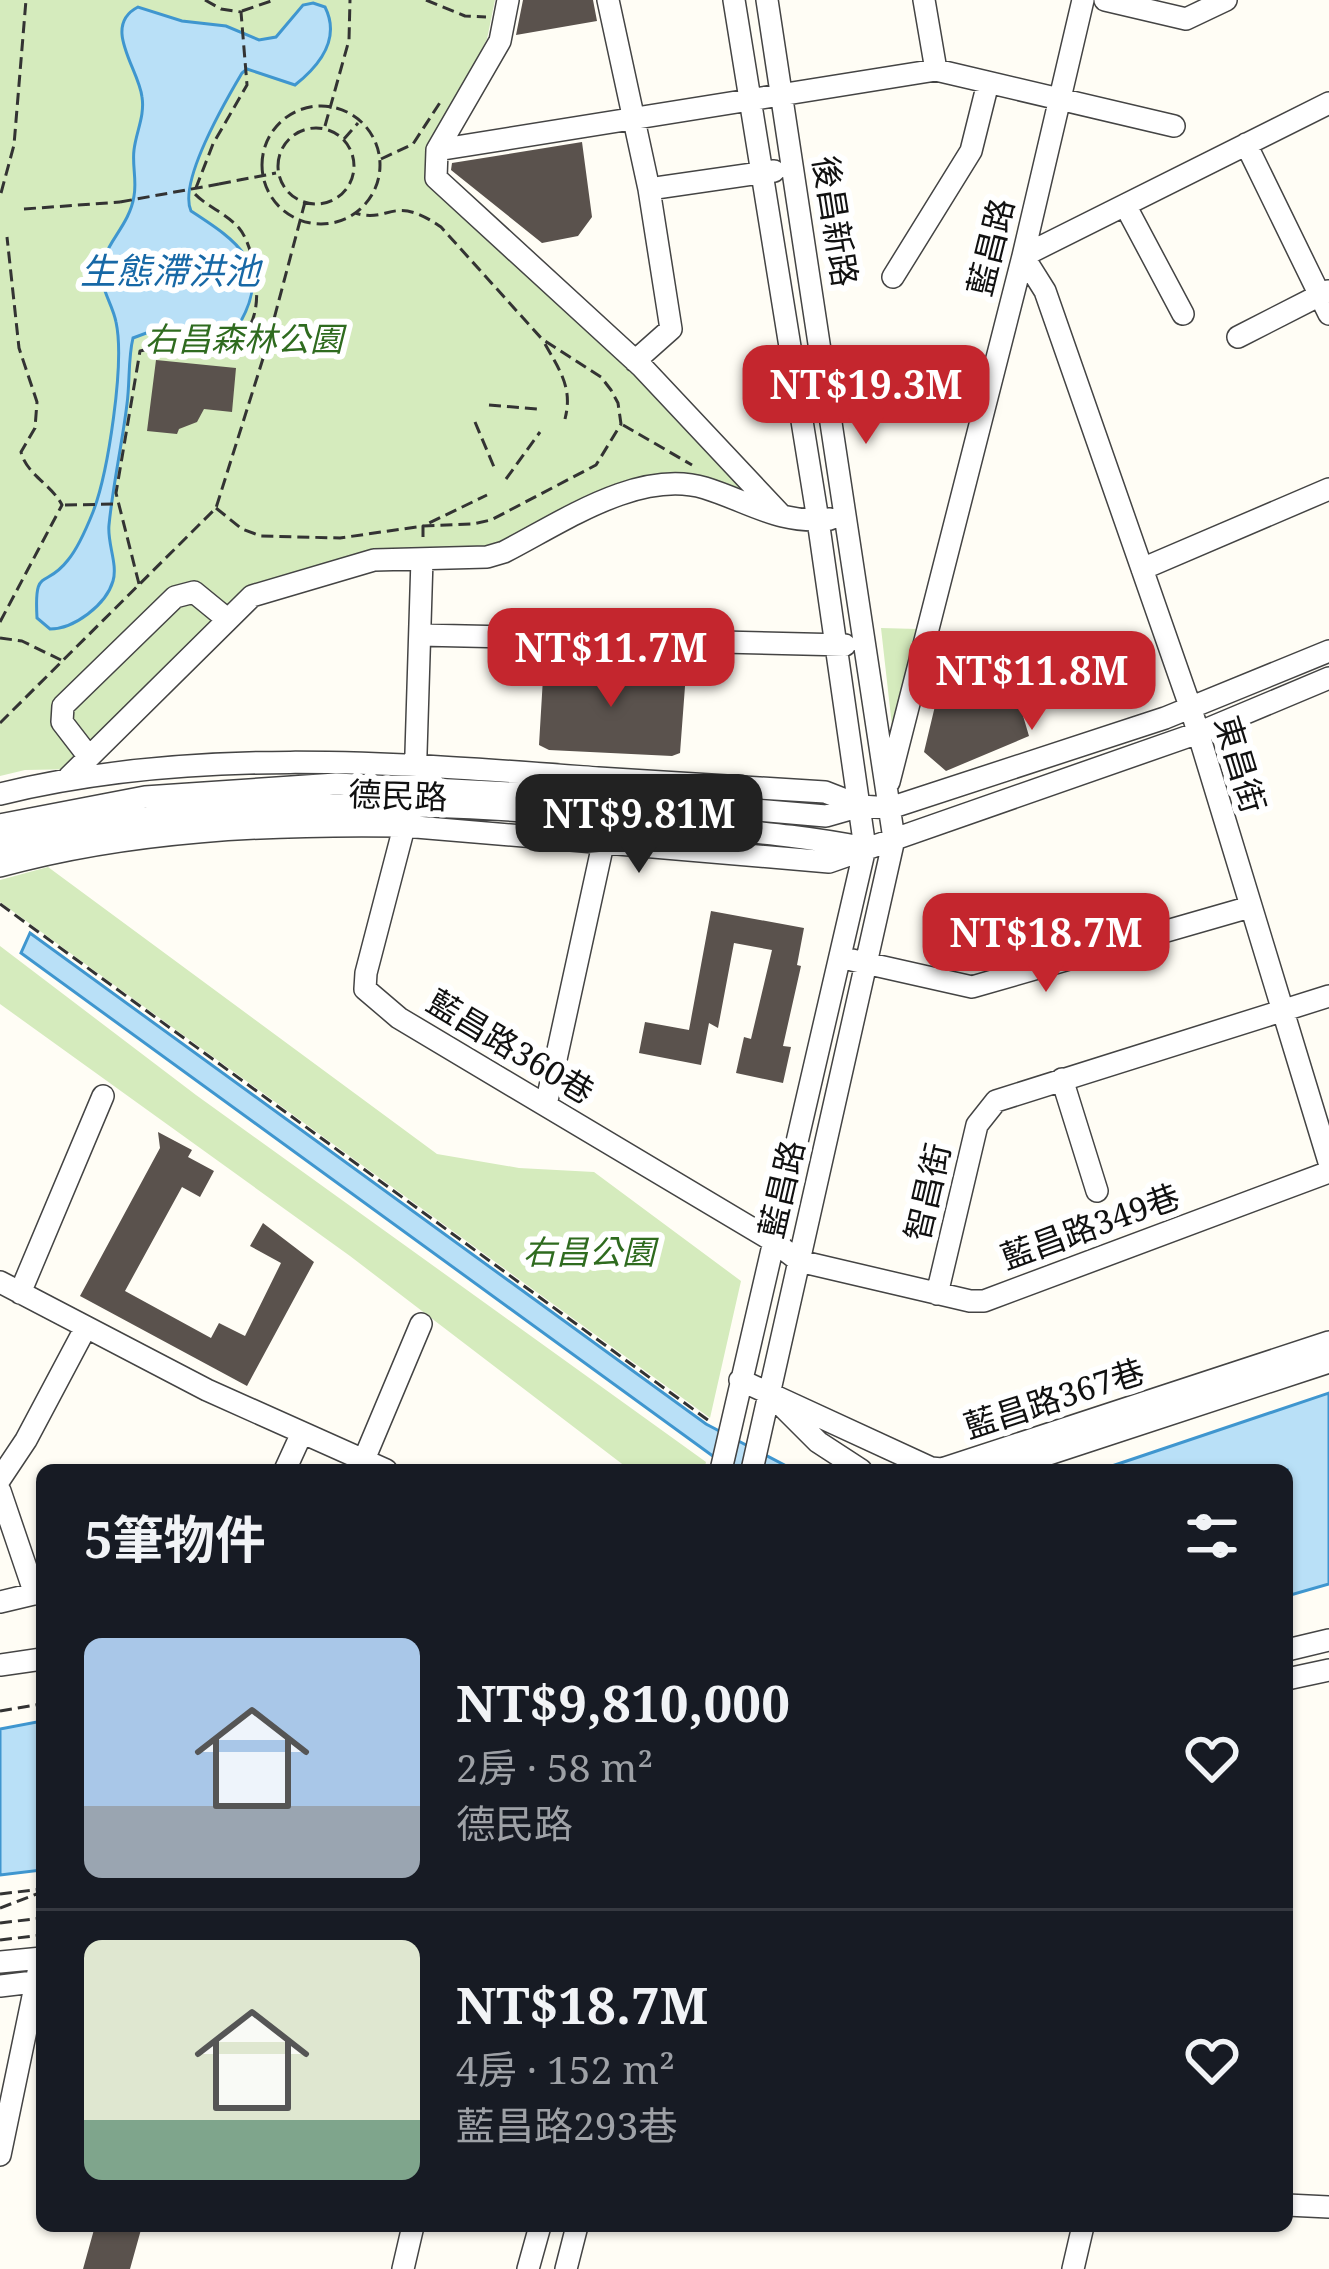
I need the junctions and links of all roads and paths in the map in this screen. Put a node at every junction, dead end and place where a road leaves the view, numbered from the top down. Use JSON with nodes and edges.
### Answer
{"nodes":[{"id":1,"x":26,"y":0,"type":"edge"},
{"id":2,"x":205,"y":0,"type":"edge"},
{"id":3,"x":274,"y":0,"type":"edge"},
{"id":4,"x":350,"y":0,"type":"edge"},
{"id":5,"x":426,"y":0,"type":"edge"},
{"id":6,"x":508,"y":0,"type":"edge"},
{"id":7,"x":608,"y":0,"type":"edge"},
{"id":8,"x":734,"y":0,"type":"edge"},
{"id":9,"x":767,"y":0,"type":"edge"},
{"id":10,"x":924,"y":0,"type":"edge"},
{"id":11,"x":1083,"y":0,"type":"edge"},
{"id":12,"x":1105,"y":0,"type":"edge"},
{"id":13,"x":1226,"y":0,"type":"edge"},
{"id":14,"x":242,"y":11,"type":"junction"},
{"id":15,"x":488,"y":17,"type":"dead end"},
{"id":16,"x":936,"y":70,"type":"junction"},
{"id":17,"x":988,"y":83,"type":"junction"},
{"id":18,"x":445,"y":94,"type":"dead end"},
{"id":19,"x":784,"y":94,"type":"junction"},
{"id":20,"x":752,"y":98,"type":"junction"},
{"id":21,"x":1060,"y":100,"type":"junction"},
{"id":22,"x":1329,"y":103,"type":"edge"},
{"id":23,"x":328,"y":107,"type":"junction"},
{"id":24,"x":632,"y":118,"type":"junction"},
{"id":25,"x":360,"y":121,"type":"junction"},
{"id":26,"x":1174,"y":126,"type":"dead end"},
{"id":27,"x":324,"y":129,"type":"junction"},
{"id":28,"x":343,"y":140,"type":"junction"},
{"id":29,"x":1246,"y":144,"type":"junction"},
{"id":30,"x":437,"y":150,"type":"junction"},
{"id":31,"x":380,"y":160,"type":"junction"},
{"id":32,"x":795,"y":168,"type":"junction"},
{"id":33,"x":278,"y":172,"type":"junction"},
{"id":34,"x":764,"y":173,"type":"junction"},
{"id":35,"x":263,"y":177,"type":"junction"},
{"id":36,"x":650,"y":189,"type":"junction"},
{"id":37,"x":1,"y":193,"type":"edge"},
{"id":38,"x":305,"y":202,"type":"junction"},
{"id":39,"x":1124,"y":205,"type":"junction"},
{"id":40,"x":24,"y":209,"type":"dead end"},
{"id":41,"x":355,"y":214,"type":"junction"},
{"id":42,"x":300,"y":219,"type":"junction"},
{"id":43,"x":7,"y":237,"type":"dead end"},
{"id":44,"x":1023,"y":256,"type":"junction"},
{"id":45,"x":893,"y":277,"type":"dead end"},
{"id":46,"x":1326,"y":300,"type":"edge"},
{"id":47,"x":1183,"y":314,"type":"dead end"},
{"id":48,"x":221,"y":338,"type":"dead end"},
{"id":49,"x":542,"y":338,"type":"junction"},
{"id":50,"x":1238,"y":338,"type":"dead end"},
{"id":51,"x":172,"y":344,"type":"dead end"},
{"id":52,"x":635,"y":361,"type":"junction"},
{"id":53,"x":489,"y":405,"type":"dead end"},
{"id":54,"x":538,"y":409,"type":"dead end"},
{"id":55,"x":566,"y":419,"type":"dead end"},
{"id":56,"x":475,"y":422,"type":"dead end"},
{"id":57,"x":540,"y":432,"type":"dead end"},
{"id":58,"x":494,"y":467,"type":"dead end"},
{"id":59,"x":506,"y":479,"type":"dead end"},
{"id":60,"x":1329,"y":489,"type":"edge"},
{"id":61,"x":487,"y":494,"type":"dead end"},
{"id":62,"x":117,"y":504,"type":"junction"},
{"id":63,"x":62,"y":505,"type":"junction"},
{"id":64,"x":215,"y":508,"type":"junction"},
{"id":65,"x":848,"y":517,"type":"junction"},
{"id":66,"x":785,"y":519,"type":"junction"},
{"id":67,"x":818,"y":520,"type":"junction"},
{"id":68,"x":423,"y":526,"type":"junction"},
{"id":69,"x":422,"y":559,"type":"junction"},
{"id":70,"x":1142,"y":569,"type":"junction"},
{"id":71,"x":140,"y":586,"type":"junction"},
{"id":72,"x":227,"y":619,"type":"junction"},
{"id":73,"x":0,"y":622,"type":"edge"},
{"id":74,"x":420,"y":634,"type":"junction"},
{"id":75,"x":0,"y":638,"type":"edge"},
{"id":76,"x":865,"y":642,"type":"junction"},
{"id":77,"x":836,"y":646,"type":"junction"},
{"id":78,"x":1329,"y":651,"type":"edge"},
{"id":79,"x":62,"y":661,"type":"junction"},
{"id":80,"x":1329,"y":678,"type":"edge"},
{"id":81,"x":1190,"y":709,"type":"junction"},
{"id":82,"x":0,"y":723,"type":"edge"},
{"id":83,"x":1198,"y":734,"type":"junction"},
{"id":84,"x":89,"y":758,"type":"junction"},
{"id":85,"x":69,"y":778,"type":"junction"},
{"id":86,"x":0,"y":794,"type":"edge"},
{"id":87,"x":411,"y":794,"type":"junction"},
{"id":88,"x":889,"y":798,"type":"junction"},
{"id":89,"x":861,"y":806,"type":"junction"},
{"id":90,"x":0,"y":825,"type":"edge"},
{"id":91,"x":894,"y":839,"type":"junction"},
{"id":92,"x":603,"y":844,"type":"junction"},
{"id":93,"x":0,"y":845,"type":"edge"},
{"id":94,"x":865,"y":848,"type":"junction"},
{"id":95,"x":0,"y":866,"type":"edge"},
{"id":96,"x":0,"y":904,"type":"edge"},
{"id":97,"x":1250,"y":907,"type":"junction"},
{"id":98,"x":840,"y":957,"type":"junction"},
{"id":99,"x":866,"y":963,"type":"junction"},
{"id":100,"x":1329,"y":996,"type":"edge"},
{"id":101,"x":1281,"y":1010,"type":"junction"},
{"id":102,"x":1062,"y":1079,"type":"junction"},
{"id":103,"x":103,"y":1096,"type":"dead end"},
{"id":104,"x":546,"y":1105,"type":"junction"},
{"id":105,"x":1329,"y":1162,"type":"edge"},
{"id":106,"x":1329,"y":1172,"type":"edge"},
{"id":107,"x":1097,"y":1190,"type":"dead end"},
{"id":108,"x":773,"y":1241,"type":"junction"},
{"id":109,"x":799,"y":1261,"type":"junction"},
{"id":110,"x":10,"y":1287,"type":"edge"},
{"id":111,"x":937,"y":1294,"type":"junction"},
{"id":112,"x":421,"y":1324,"type":"dead end"},
{"id":113,"x":86,"y":1327,"type":"junction"},
{"id":114,"x":1329,"y":1342,"type":"edge"},
{"id":115,"x":1329,"y":1362,"type":"edge"},
{"id":116,"x":740,"y":1380,"type":"junction"},
{"id":117,"x":770,"y":1393,"type":"junction"},
{"id":118,"x":728,"y":1434,"type":"junction"},
{"id":119,"x":301,"y":1435,"type":"junction"},
{"id":120,"x":288,"y":1464,"type":"edge"},
{"id":121,"x":360,"y":1464,"type":"edge"},
{"id":122,"x":362,"y":1464,"type":"edge"},
{"id":123,"x":722,"y":1464,"type":"edge"},
{"id":124,"x":753,"y":1464,"type":"edge"},
{"id":125,"x":852,"y":1464,"type":"edge"},
{"id":126,"x":922,"y":1464,"type":"edge"},
{"id":127,"x":957,"y":1464,"type":"edge"},
{"id":128,"x":1018,"y":1464,"type":"edge"},
{"id":129,"x":0,"y":1479,"type":"edge"},
{"id":130,"x":0,"y":1491,"type":"edge"},
{"id":131,"x":36,"y":1588,"type":"edge"},
{"id":132,"x":36,"y":1593,"type":"edge"},
{"id":133,"x":0,"y":1602,"type":"edge"},
{"id":134,"x":1329,"y":1640,"type":"edge"},
{"id":135,"x":1293,"y":1649,"type":"edge"},
{"id":136,"x":36,"y":1660,"type":"edge"},
{"id":137,"x":0,"y":1665,"type":"edge"},
{"id":138,"x":1329,"y":1670,"type":"edge"},
{"id":139,"x":1293,"y":1678,"type":"edge"},
{"id":140,"x":36,"y":1705,"type":"edge"},
{"id":141,"x":0,"y":1711,"type":"edge"},
{"id":142,"x":36,"y":1891,"type":"edge"},
{"id":143,"x":36,"y":1893,"type":"edge"},
{"id":144,"x":0,"y":1894,"type":"edge"},
{"id":145,"x":0,"y":1908,"type":"edge"},
{"id":146,"x":36,"y":1919,"type":"edge"},
{"id":147,"x":0,"y":1923,"type":"edge"},
{"id":148,"x":36,"y":1936,"type":"edge"},
{"id":149,"x":0,"y":1940,"type":"edge"},
{"id":150,"x":36,"y":1959,"type":"edge"},
{"id":151,"x":0,"y":1962,"type":"edge"},
{"id":152,"x":36,"y":1981,"type":"edge"},
{"id":153,"x":0,"y":1986,"type":"edge"},
{"id":154,"x":36,"y":1994,"type":"edge"},
{"id":155,"x":0,"y":2155,"type":"edge"},
{"id":156,"x":1293,"y":2205,"type":"edge"},
{"id":157,"x":1329,"y":2207,"type":"edge"},
{"id":158,"x":412,"y":2232,"type":"edge"},
{"id":159,"x":538,"y":2232,"type":"edge"},
{"id":160,"x":575,"y":2232,"type":"edge"},
{"id":161,"x":1082,"y":2232,"type":"edge"},
{"id":162,"x":403,"y":2269,"type":"edge"},
{"id":163,"x":529,"y":2269,"type":"edge"},
{"id":164,"x":566,"y":2269,"type":"edge"},
{"id":165,"x":1073,"y":2269,"type":"edge"}],
"edges":[{"from":1,"to":37,"type":"path"},
{"from":2,"to":14,"type":"path"},
{"from":3,"to":14,"type":"path"},
{"from":4,"to":23,"type":"path"},
{"from":5,"to":15,"type":"path"},
{"from":6,"to":30,"type":"street"},
{"from":7,"to":24,"type":"street"},
{"from":8,"to":20,"type":"street","name":"後昌新路"},
{"from":9,"to":19,"type":"street","name":"後昌新路"},
{"from":10,"to":16,"type":"street"},
{"from":11,"to":21,"type":"street","name":"藍昌路"},
{"from":12,"to":13,"type":"street"},
{"from":14,"to":48,"type":"path"},
{"from":16,"to":17,"type":"street"},
{"from":16,"to":19,"type":"street"},
{"from":17,"to":21,"type":"street"},
{"from":17,"to":45,"type":"street"},
{"from":18,"to":31,"type":"path"},
{"from":19,"to":20,"type":"street"},
{"from":19,"to":32,"type":"street","name":"後昌新路"},
{"from":20,"to":24,"type":"street"},
{"from":20,"to":34,"type":"street","name":"後昌新路"},
{"from":21,"to":26,"type":"street"},
{"from":21,"to":44,"type":"street","name":"藍昌路"},
{"from":22,"to":29,"type":"street"},
{"from":23,"to":25,"type":"path"},
{"from":23,"to":27,"type":"path"},
{"from":23,"to":35,"type":"path"},
{"from":24,"to":30,"type":"street"},
{"from":24,"to":36,"type":"street"},
{"from":25,"to":28,"type":"path"},
{"from":25,"to":31,"type":"path"},
{"from":27,"to":28,"type":"path"},
{"from":27,"to":33,"type":"path"},
{"from":28,"to":38,"type":"path"},
{"from":29,"to":39,"type":"street"},
{"from":29,"to":46,"type":"street"},
{"from":30,"to":52,"type":"street"},
{"from":31,"to":41,"type":"path"},
{"from":32,"to":34,"type":"street"},
{"from":32,"to":65,"type":"street","name":"後昌新路"},
{"from":33,"to":35,"type":"path"},
{"from":33,"to":38,"type":"path"},
{"from":34,"to":36,"type":"street"},
{"from":34,"to":67,"type":"street","name":"後昌新路"},
{"from":35,"to":40,"type":"path","bridge":true},
{"from":35,"to":42,"type":"path"},
{"from":36,"to":52,"type":"street"},
{"from":38,"to":42,"type":"path"},
{"from":39,"to":44,"type":"street"},
{"from":39,"to":47,"type":"street"},
{"from":41,"to":42,"type":"path"},
{"from":41,"to":49,"type":"path"},
{"from":42,"to":64,"type":"path"},
{"from":43,"to":63,"type":"path"},
{"from":44,"to":70,"type":"street","name":"東昌街"},
{"from":44,"to":88,"type":"street","name":"藍昌路"},
{"from":46,"to":50,"type":"street"},
{"from":49,"to":55,"type":"path"},
{"from":49,"to":68,"type":"path"},
{"from":51,"to":62,"type":"path"},
{"from":52,"to":66,"type":"street"},
{"from":53,"to":54,"type":"path"},
{"from":56,"to":58,"type":"path"},
{"from":57,"to":59,"type":"path"},
{"from":60,"to":70,"type":"street"},
{"from":61,"to":68,"type":"path"},
{"from":62,"to":63,"type":"path"},
{"from":62,"to":71,"type":"path"},
{"from":63,"to":73,"type":"path"},
{"from":64,"to":68,"type":"path"},
{"from":64,"to":71,"type":"path"},
{"from":65,"to":67,"type":"street"},
{"from":65,"to":76,"type":"street","name":"後昌新路"},
{"from":66,"to":67,"type":"street"},
{"from":66,"to":69,"type":"street"},
{"from":67,"to":77,"type":"street","name":"後昌新路"},
{"from":69,"to":72,"type":"street"},
{"from":69,"to":74,"type":"street"},
{"from":70,"to":81,"type":"street","name":"東昌街"},
{"from":71,"to":79,"type":"path"},
{"from":72,"to":84,"type":"street"},
{"from":72,"to":84,"type":"street"},
{"from":74,"to":77,"type":"street"},
{"from":74,"to":87,"type":"street"},
{"from":75,"to":79,"type":"path"},
{"from":76,"to":77,"type":"street"},
{"from":76,"to":88,"type":"street","name":"後昌新路"},
{"from":77,"to":89,"type":"street","name":"後昌新路"},
{"from":78,"to":81,"type":"street","name":"德民路"},
{"from":79,"to":82,"type":"path"},
{"from":80,"to":83,"type":"street","name":"德民路"},
{"from":81,"to":83,"type":"street","name":"東昌街"},
{"from":81,"to":88,"type":"street","name":"德民路"},
{"from":83,"to":91,"type":"street","name":"德民路"},
{"from":83,"to":97,"type":"street","name":"東昌街"},
{"from":84,"to":85,"type":"street"},
{"from":85,"to":86,"type":"street","name":"德民路"},
{"from":85,"to":87,"type":"street","name":"德民路"},
{"from":87,"to":89,"type":"street","name":"德民路"},
{"from":87,"to":90,"type":"street","name":"德民路"},
{"from":87,"to":92,"type":"street","name":"德民路"},
{"from":87,"to":93,"type":"street","name":"德民路"},
{"from":87,"to":94,"type":"street","name":"德民路"},
{"from":87,"to":95,"type":"street","name":"德民路"},
{"from":87,"to":104,"type":"street","name":"藍昌路360巷"},
{"from":88,"to":89,"type":"street","name":"德民路"},
{"from":88,"to":91,"type":"street","name":"藍昌路"},
{"from":89,"to":94,"type":"street","name":"藍昌路"},
{"from":91,"to":94,"type":"street","name":"德民路"},
{"from":91,"to":99,"type":"street","name":"藍昌路"},
{"from":92,"to":94,"type":"street","name":"德民路"},
{"from":92,"to":104,"type":"street"},
{"from":94,"to":98,"type":"street","name":"藍昌路"},
{"from":96,"to":118,"type":"path"},
{"from":97,"to":99,"type":"street"},
{"from":97,"to":101,"type":"street","name":"東昌街"},
{"from":98,"to":99,"type":"street"},
{"from":98,"to":108,"type":"street","name":"藍昌路"},
{"from":99,"to":109,"type":"street","name":"藍昌路"},
{"from":100,"to":101,"type":"street","name":"智昌街"},
{"from":101,"to":102,"type":"street","name":"智昌街"},
{"from":101,"to":105,"type":"street","name":"東昌街"},
{"from":102,"to":107,"type":"street"},
{"from":102,"to":111,"type":"street","name":"智昌街"},
{"from":103,"to":110,"type":"street"},
{"from":104,"to":108,"type":"street","name":"藍昌路360巷"},
{"from":106,"to":111,"type":"street","name":"藍昌路349巷"},
{"from":108,"to":109,"type":"street","name":"藍昌路360巷"},
{"from":108,"to":116,"type":"street","name":"藍昌路"},
{"from":109,"to":111,"type":"street","name":"藍昌路349巷"},
{"from":109,"to":117,"type":"street","name":"藍昌路"},
{"from":110,"to":113,"type":"street"},
{"from":112,"to":122,"type":"street"},
{"from":113,"to":119,"type":"street"},
{"from":113,"to":129,"type":"street"},
{"from":114,"to":127,"type":"street","name":"藍昌路367巷"},
{"from":115,"to":128,"type":"street"},
{"from":116,"to":117,"type":"street","name":"藍昌路367巷"},
{"from":116,"to":118,"type":"street","name":"藍昌路"},
{"from":117,"to":124,"type":"street","name":"藍昌路"},
{"from":117,"to":125,"type":"street"},
{"from":117,"to":126,"type":"street","name":"藍昌路367巷"},
{"from":118,"to":123,"type":"street","name":"藍昌路"},
{"from":119,"to":120,"type":"street"},
{"from":119,"to":121,"type":"street"},
{"from":130,"to":131,"type":"street"},
{"from":132,"to":133,"type":"street"},
{"from":134,"to":135,"type":"street"},
{"from":136,"to":137,"type":"street"},
{"from":138,"to":139,"type":"street"},
{"from":140,"to":141,"type":"path"},
{"from":142,"to":144,"type":"path"},
{"from":143,"to":145,"type":"path"},
{"from":146,"to":147,"type":"path"},
{"from":148,"to":149,"type":"path"},
{"from":150,"to":151,"type":"street"},
{"from":152,"to":153,"type":"street"},
{"from":154,"to":155,"type":"street"},
{"from":156,"to":157,"type":"street"},
{"from":158,"to":162,"type":"street"},
{"from":159,"to":163,"type":"street"},
{"from":160,"to":164,"type":"street"},
{"from":161,"to":165,"type":"street"}]}
